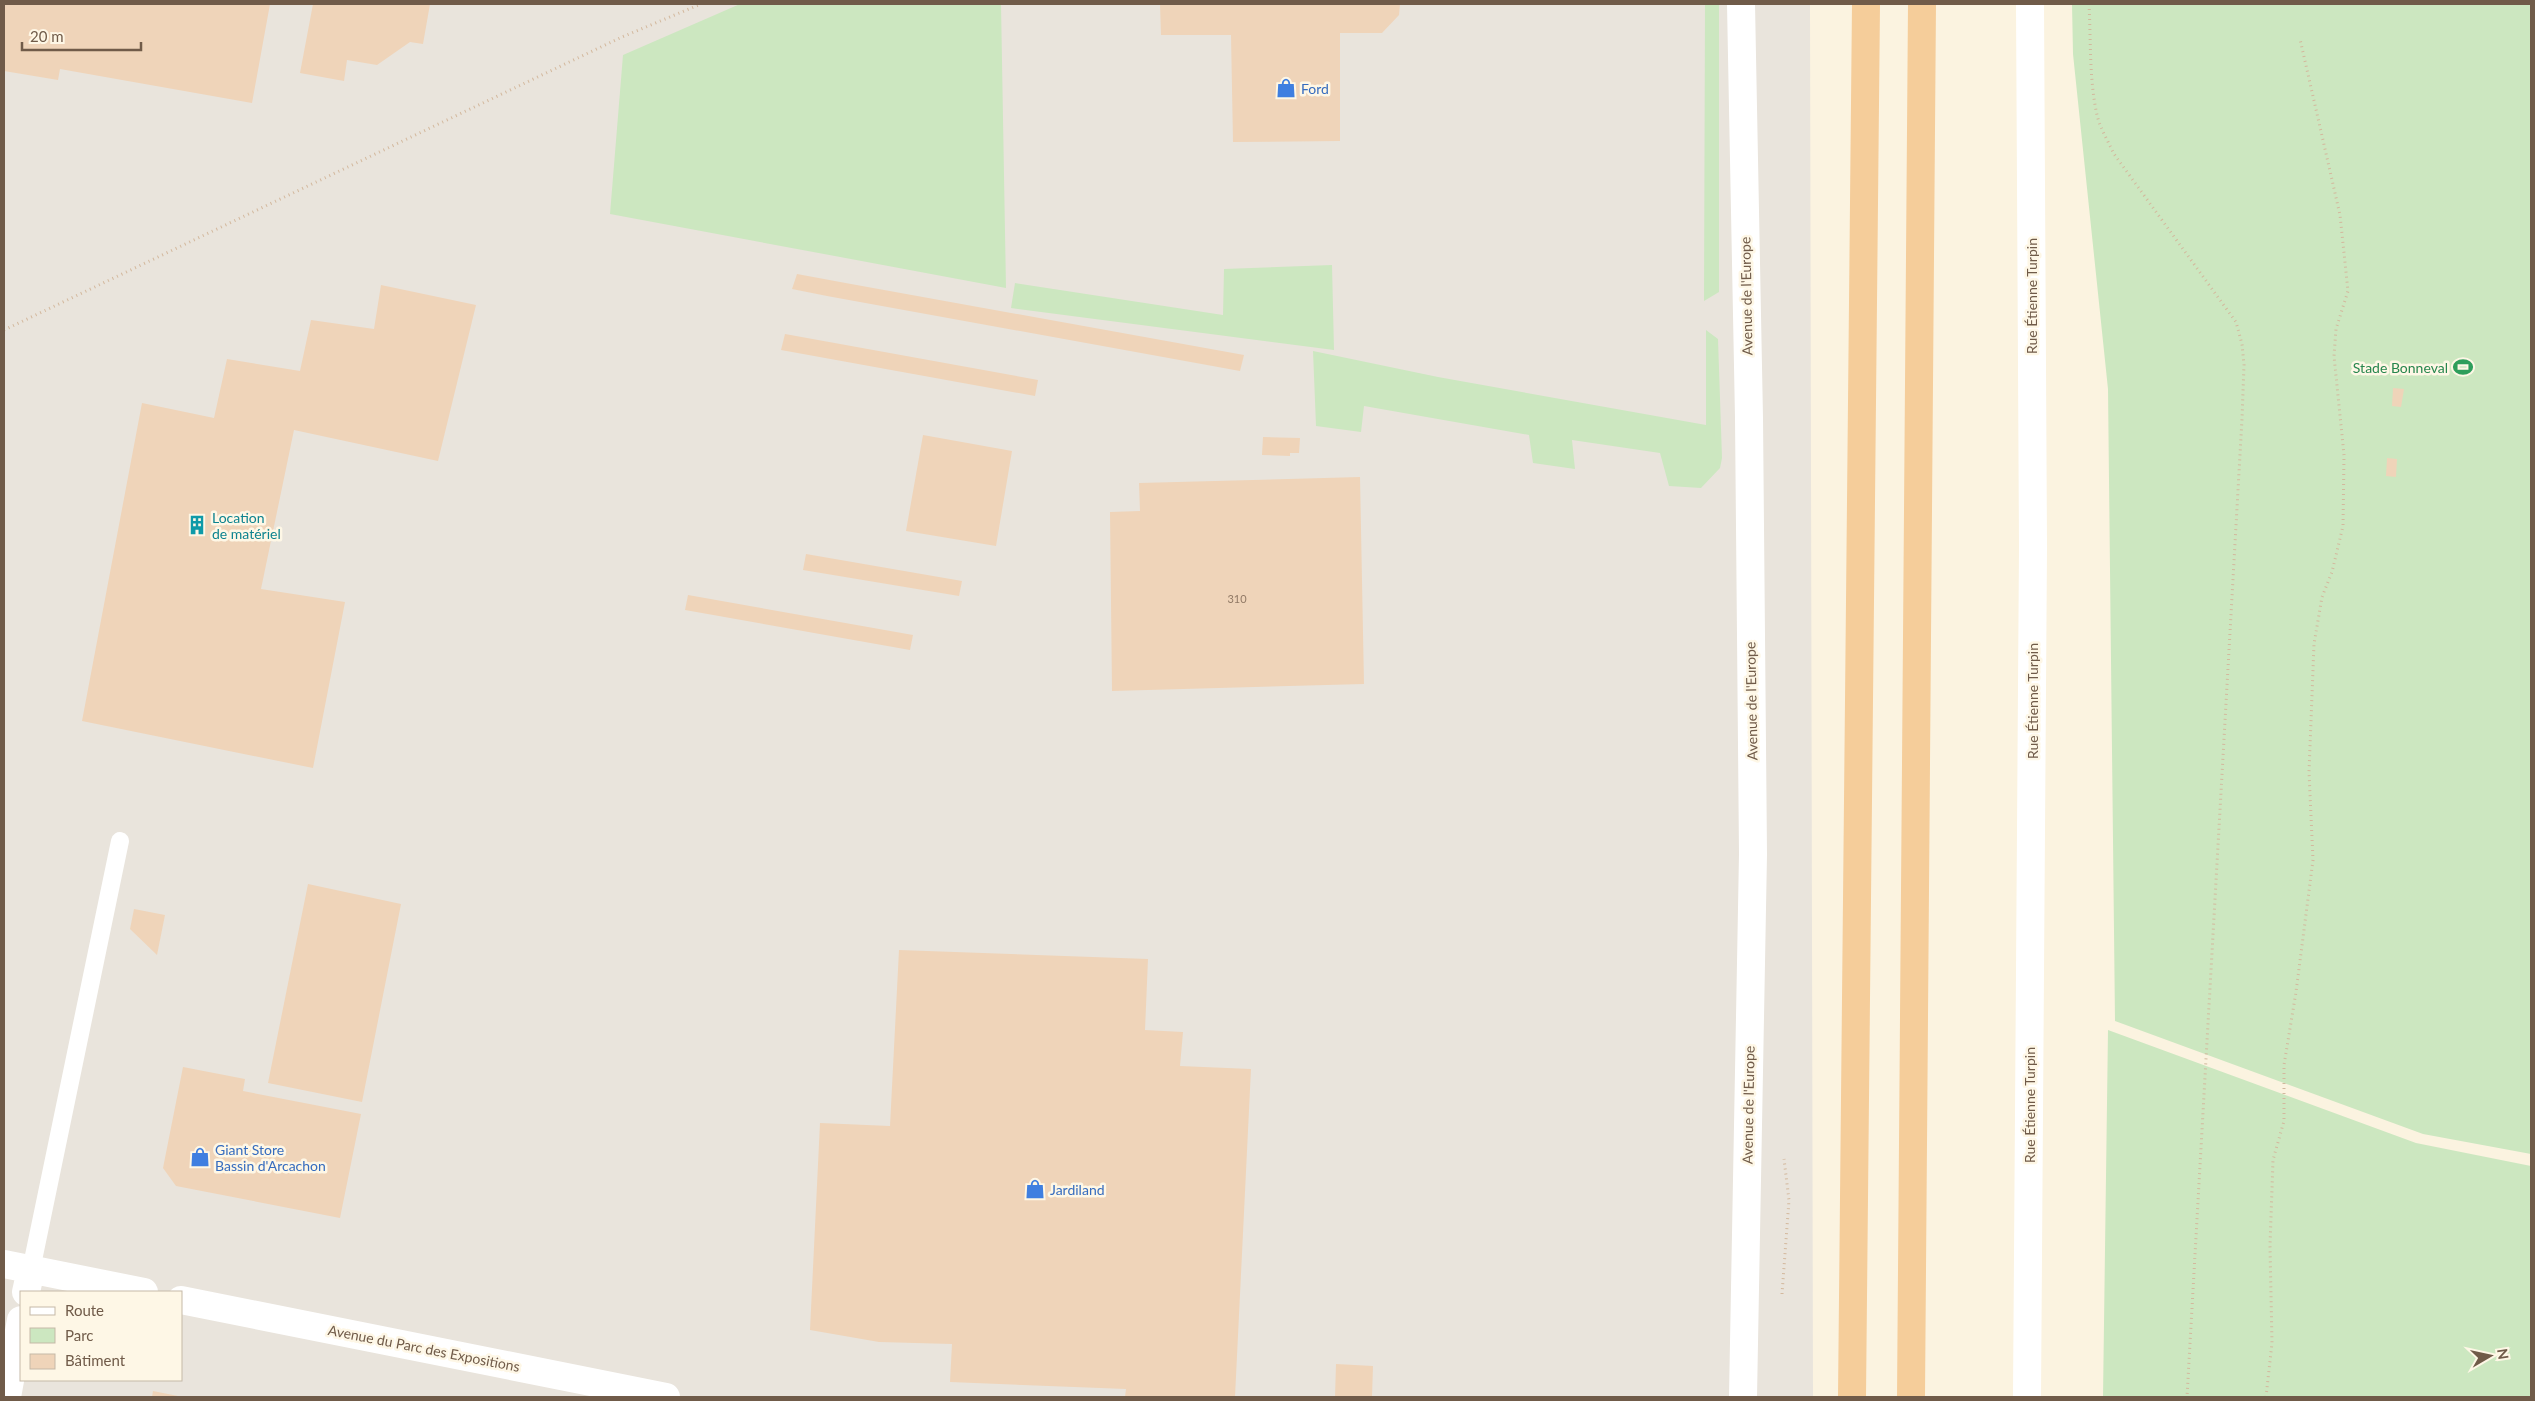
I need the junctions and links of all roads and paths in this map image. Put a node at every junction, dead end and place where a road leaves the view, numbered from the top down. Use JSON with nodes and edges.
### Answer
{"nodes":[{"id":1,"x":700,"y":4,"type":"edge"},
{"id":2,"x":1741,"y":4,"type":"edge"},
{"id":3,"x":1866,"y":4,"type":"edge"},
{"id":4,"x":1922,"y":4,"type":"edge"},
{"id":5,"x":2030,"y":4,"type":"edge"},
{"id":6,"x":2089,"y":4,"type":"edge"},
{"id":7,"x":2300,"y":39,"type":"dead end"},
{"id":8,"x":4,"y":330,"type":"edge"},
{"id":9,"x":120,"y":841,"type":"dead end"},
{"id":10,"x":4,"y":1264,"type":"edge"},
{"id":11,"x":29,"y":1281,"type":"edge"},
{"id":12,"x":134,"y":1291,"type":"edge"},
{"id":13,"x":182,"y":1300,"type":"edge"},
{"id":14,"x":20,"y":1326,"type":"edge"},
{"id":15,"x":7,"y":1397,"type":"edge"},
{"id":16,"x":666,"y":1397,"type":"edge"},
{"id":17,"x":1743,"y":1397,"type":"edge"},
{"id":18,"x":1852,"y":1397,"type":"edge"},
{"id":19,"x":1911,"y":1397,"type":"edge"},
{"id":20,"x":2027,"y":1397,"type":"edge"},
{"id":21,"x":2187,"y":1397,"type":"edge"},
{"id":22,"x":2266,"y":1397,"type":"edge"}],
"edges":[{"from":1,"to":8,"type":"path"},
{"from":2,"to":17,"type":"street","name":"Avenue de l'Europe"},
{"from":3,"to":18,"type":"highway"},
{"from":4,"to":19,"type":"highway"},
{"from":5,"to":20,"type":"street","name":"Rue Étienne Turpin"},
{"from":6,"to":21,"type":"path"},
{"from":7,"to":22,"type":"path"},
{"from":9,"to":11,"type":"lane"},
{"from":10,"to":11,"type":"street"},
{"from":11,"to":12,"type":"street"},
{"from":13,"to":16,"type":"street","name":"Avenue du Parc des Expositions"},
{"from":14,"to":15,"type":"street"}]}
